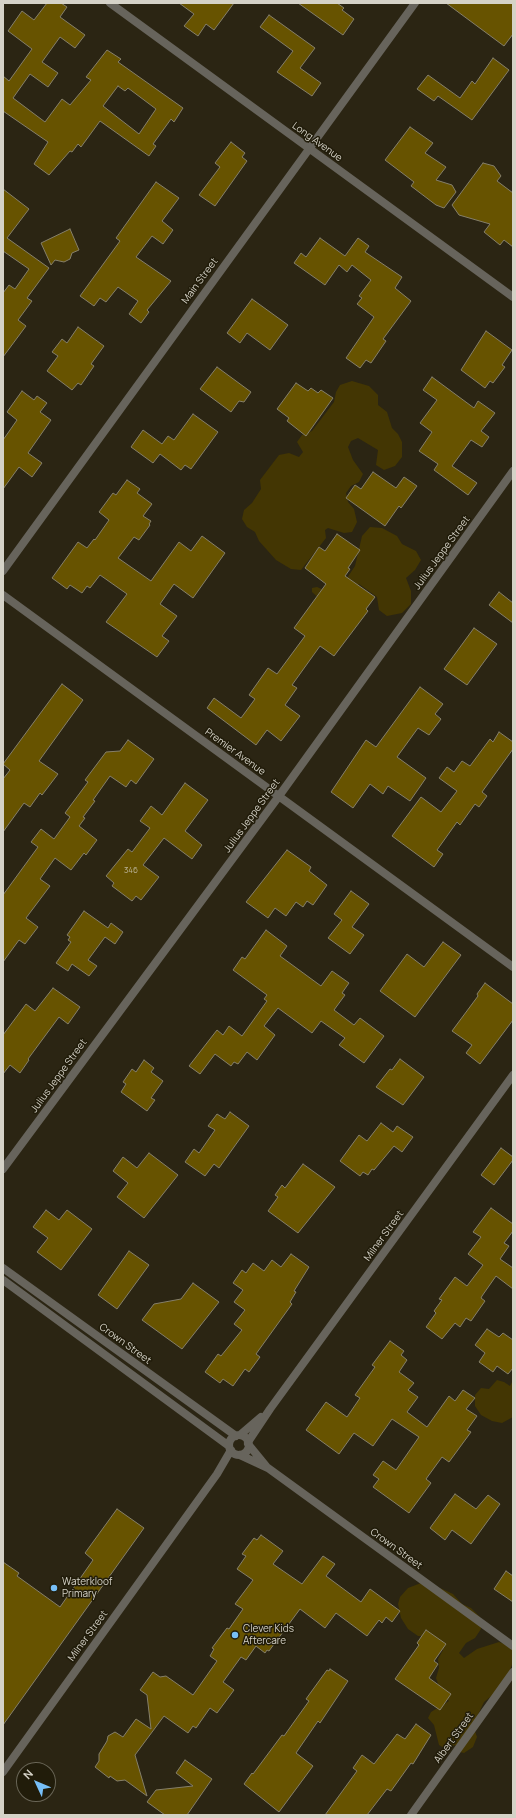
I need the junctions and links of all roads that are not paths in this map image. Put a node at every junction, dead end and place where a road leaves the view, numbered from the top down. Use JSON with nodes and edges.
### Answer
{"nodes":[{"id":1,"x":110,"y":3,"type":"edge"},
{"id":2,"x":415,"y":3,"type":"edge"},
{"id":3,"x":309,"y":148,"type":"junction"},
{"id":4,"x":513,"y":297,"type":"edge"},
{"id":5,"x":513,"y":471,"type":"edge"},
{"id":6,"x":3,"y":571,"type":"edge"},
{"id":7,"x":3,"y":595,"type":"edge"},
{"id":8,"x":279,"y":796,"type":"junction"},
{"id":9,"x":513,"y":967,"type":"edge"},
{"id":10,"x":513,"y":1075,"type":"edge"},
{"id":11,"x":3,"y":1169,"type":"edge"},
{"id":12,"x":4,"y":1272,"type":"edge"},
{"id":13,"x":3,"y":1280,"type":"edge"},
{"id":14,"x":270,"y":1408,"type":"junction"},
{"id":15,"x":238,"y":1436,"type":"junction"},
{"id":16,"x":248,"y":1443,"type":"junction"},
{"id":17,"x":234,"y":1452,"type":"junction"},
{"id":18,"x":268,"y":1468,"type":"junction"},
{"id":19,"x":513,"y":1646,"type":"edge"},
{"id":20,"x":513,"y":1672,"type":"edge"},
{"id":21,"x":3,"y":1772,"type":"edge"},
{"id":22,"x":411,"y":1815,"type":"edge"}],
"edges":[{"from":1,"to":3,"type":"street","name":"Long Avenue"},
{"from":2,"to":3,"type":"street","name":"Main Street"},
{"from":3,"to":4,"type":"street","name":"Long Avenue"},
{"from":3,"to":6,"type":"street","name":"Main Street"},
{"from":5,"to":8,"type":"street","name":"Julius Jeppe Street"},
{"from":7,"to":8,"type":"street","name":"Premier Avenue"},
{"from":8,"to":9,"type":"street","name":"Premier Avenue"},
{"from":8,"to":11,"type":"street","name":"Julius Jeppe Street"},
{"from":10,"to":14,"type":"street","name":"Milner Street"},
{"from":12,"to":15,"type":"street","name":"Crown Street"},
{"from":13,"to":17,"type":"street","name":"Crown Street"},
{"from":14,"to":15,"type":"street","name":"Milner Street"},
{"from":14,"to":16,"type":"street","name":"Milner Street"},
{"from":15,"to":16,"type":"street"},
{"from":15,"to":17,"type":"street"},
{"from":16,"to":17,"type":"street"},
{"from":16,"to":18,"type":"street","name":"Crown Street"},
{"from":17,"to":18,"type":"street","name":"Crown Street"},
{"from":17,"to":21,"type":"street","name":"Milner Street"},
{"from":18,"to":19,"type":"street","name":"Crown Street"},
{"from":20,"to":22,"type":"street","name":"Albert Street"}]}
